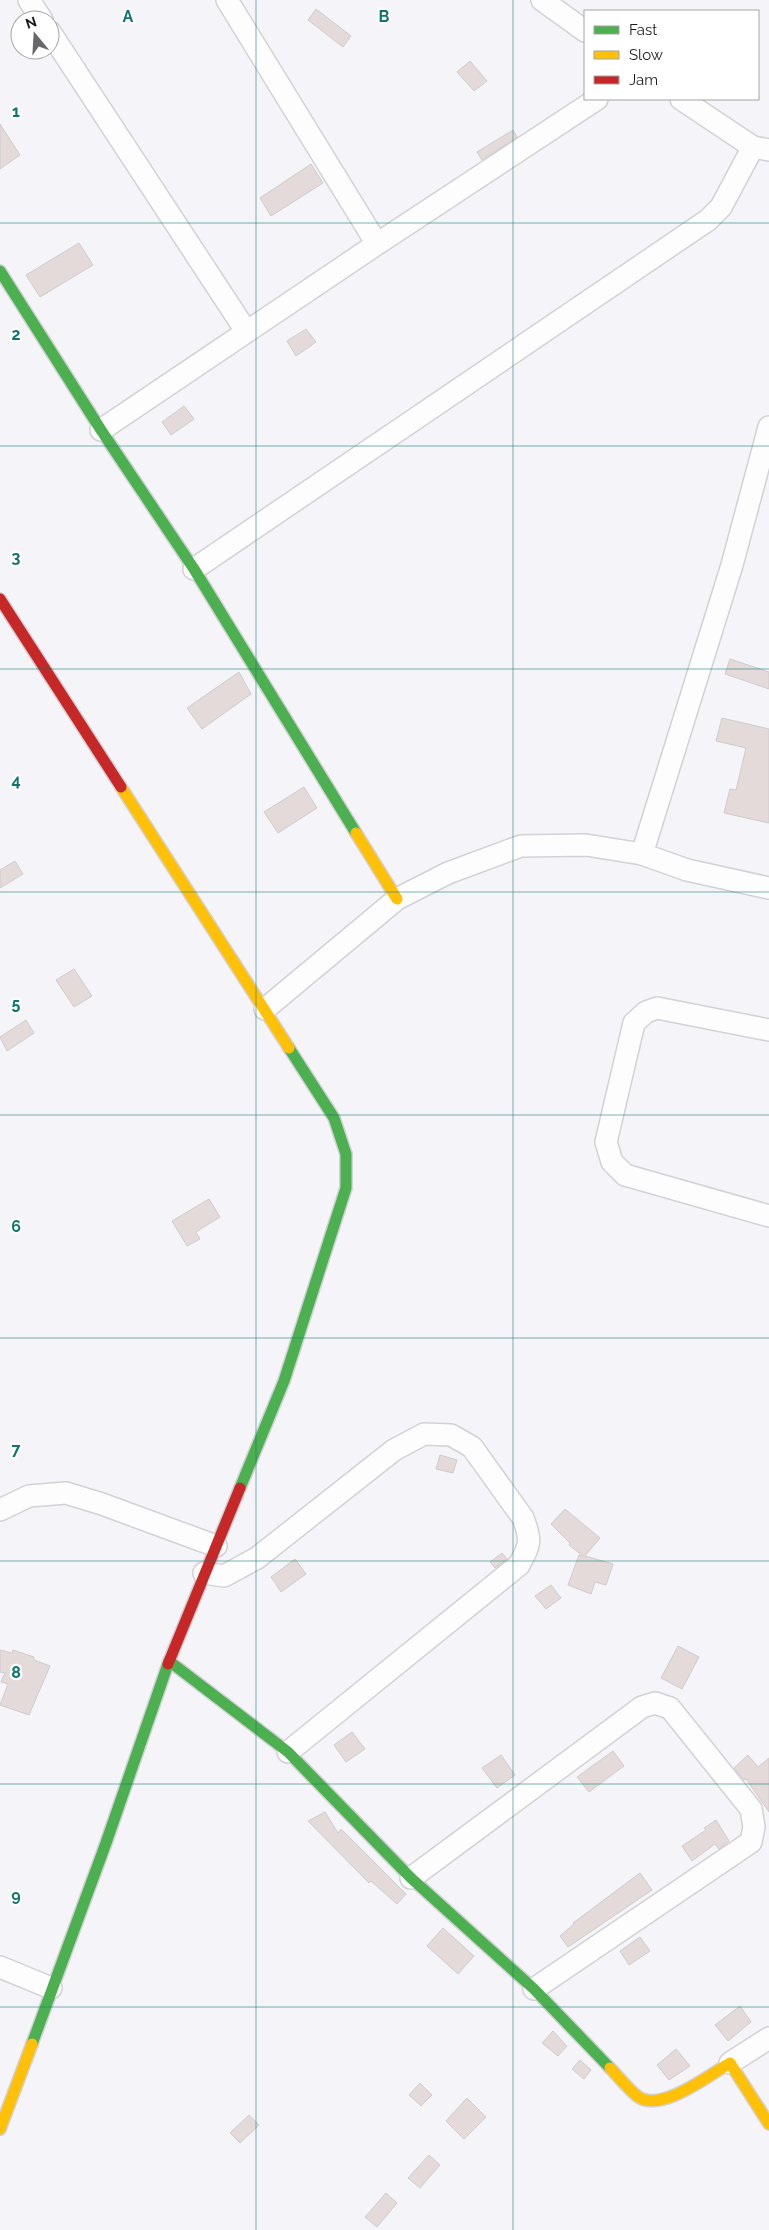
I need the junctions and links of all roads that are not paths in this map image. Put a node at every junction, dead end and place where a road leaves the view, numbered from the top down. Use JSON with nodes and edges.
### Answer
{"nodes":[{"id":1,"x":227,"y":0,"type":"edge"},
{"id":2,"x":542,"y":0,"type":"edge"},
{"id":3,"x":584,"y":30,"type":"edge"},
{"id":4,"x":60,"y":47,"type":"edge"},
{"id":5,"x":595,"y":100,"type":"edge"},
{"id":6,"x":683,"y":100,"type":"edge"},
{"id":7,"x":761,"y":148,"type":"edge"},
{"id":8,"x":376,"y":244,"type":"junction"},
{"id":9,"x":0,"y":272,"type":"edge"},
{"id":10,"x":246,"y":331,"type":"junction"},
{"id":11,"x":769,"y":427,"type":"edge"},
{"id":12,"x":101,"y":430,"type":"junction"},
{"id":13,"x":194,"y":569,"type":"junction"},
{"id":14,"x":0,"y":599,"type":"edge"},
{"id":15,"x":642,"y":854,"type":"junction"},
{"id":16,"x":769,"y":888,"type":"edge"},
{"id":17,"x":397,"y":899,"type":"junction"},
{"id":18,"x":265,"y":1009,"type":"junction"},
{"id":19,"x":769,"y":1030,"type":"edge"},
{"id":20,"x":769,"y":1216,"type":"edge"},
{"id":21,"x":0,"y":1510,"type":"edge"},
{"id":22,"x":216,"y":1546,"type":"junction"},
{"id":23,"x":204,"y":1573,"type":"junction"},
{"id":24,"x":169,"y":1661,"type":"junction"},
{"id":25,"x":288,"y":1752,"type":"junction"},
{"id":26,"x":411,"y":1878,"type":"junction"},
{"id":27,"x":0,"y":1968,"type":"edge"},
{"id":28,"x":51,"y":1988,"type":"junction"},
{"id":29,"x":534,"y":1989,"type":"junction"},
{"id":30,"x":769,"y":2038,"type":"edge"},
{"id":31,"x":730,"y":2063,"type":"junction"},
{"id":32,"x":769,"y":2124,"type":"edge"},
{"id":33,"x":0,"y":2129,"type":"edge"}],
"edges":[{"from":1,"to":8,"type":"street"},
{"from":2,"to":3,"type":"street"},
{"from":4,"to":10,"type":"street"},
{"from":5,"to":8,"type":"street"},
{"from":6,"to":7,"type":"street"},
{"from":7,"to":13,"type":"street"},
{"from":8,"to":10,"type":"street"},
{"from":9,"to":12,"type":"street"},
{"from":10,"to":12,"type":"street"},
{"from":11,"to":15,"type":"street"},
{"from":12,"to":13,"type":"street"},
{"from":13,"to":17,"type":"street"},
{"from":14,"to":18,"type":"street"},
{"from":15,"to":16,"type":"street"},
{"from":15,"to":17,"type":"street"},
{"from":17,"to":18,"type":"street"},
{"from":18,"to":22,"type":"street"},
{"from":19,"to":20,"type":"street"},
{"from":21,"to":22,"type":"street"},
{"from":22,"to":23,"type":"street"},
{"from":23,"to":24,"type":"street"},
{"from":23,"to":25,"type":"street"},
{"from":24,"to":25,"type":"street"},
{"from":24,"to":28,"type":"street"},
{"from":25,"to":26,"type":"street"},
{"from":26,"to":29,"type":"street"},
{"from":26,"to":29,"type":"street"},
{"from":27,"to":28,"type":"street"},
{"from":28,"to":33,"type":"street"},
{"from":29,"to":31,"type":"street"},
{"from":30,"to":31,"type":"street"},
{"from":31,"to":32,"type":"street"}]}
